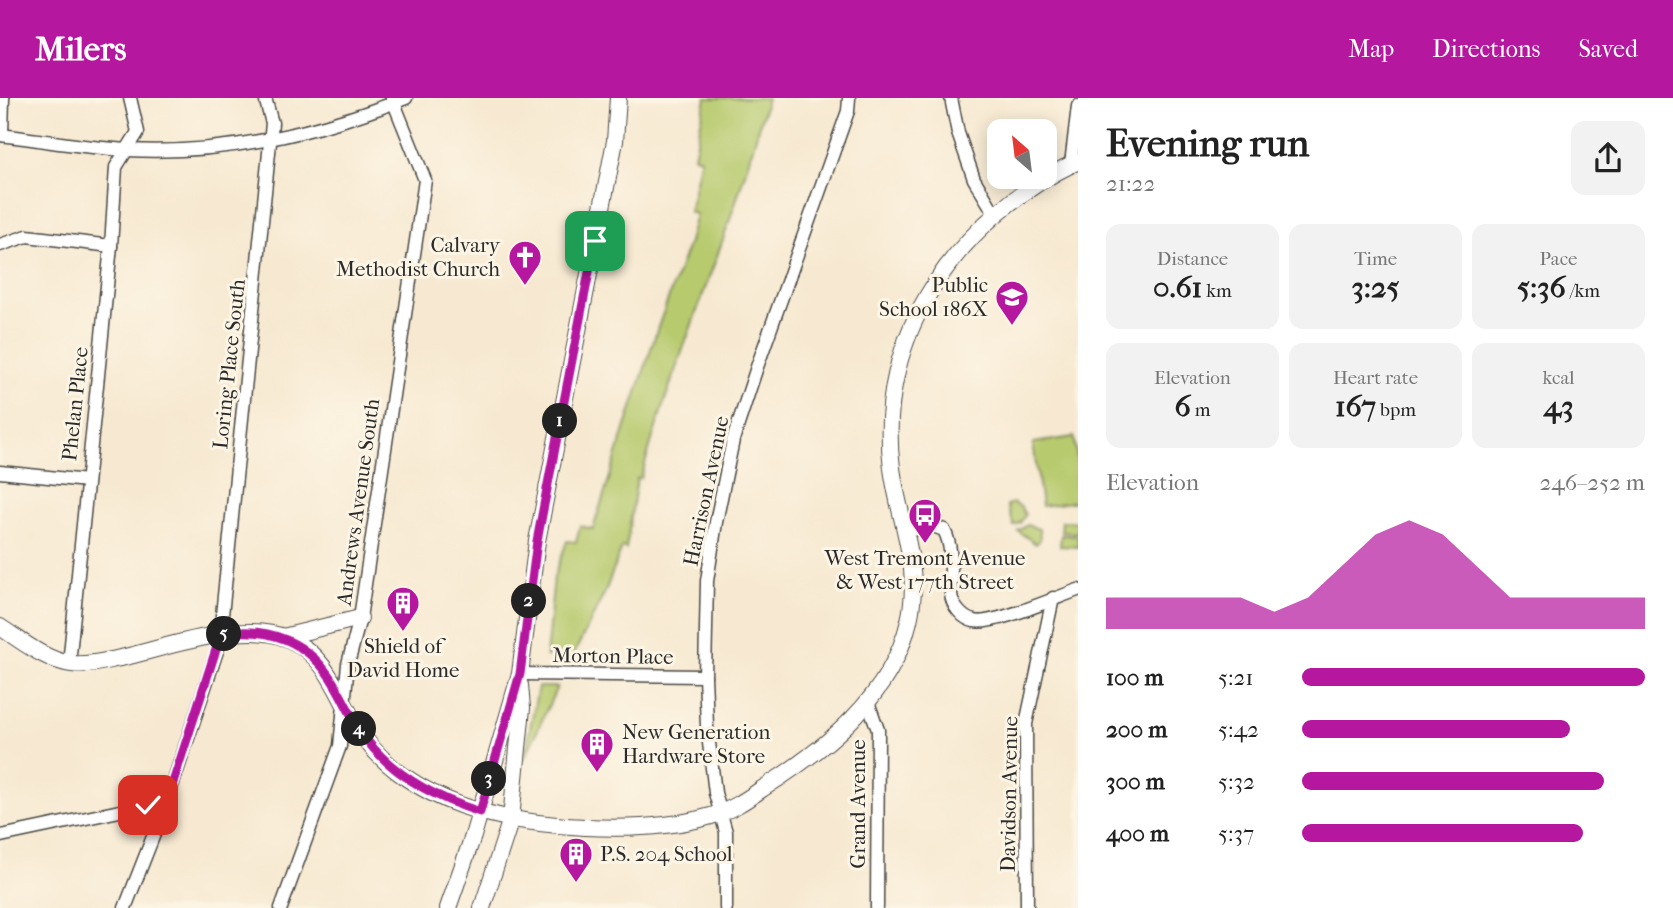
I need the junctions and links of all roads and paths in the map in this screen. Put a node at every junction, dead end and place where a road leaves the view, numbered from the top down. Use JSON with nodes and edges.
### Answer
{"nodes":[{"id":1,"x":3,"y":98,"type":"edge"},
{"id":2,"x":130,"y":98,"type":"edge"},
{"id":3,"x":265,"y":98,"type":"edge"},
{"id":4,"x":618,"y":98,"type":"edge"},
{"id":5,"x":849,"y":98,"type":"edge"},
{"id":6,"x":951,"y":98,"type":"edge"},
{"id":7,"x":397,"y":100,"type":"edge"},
{"id":8,"x":1078,"y":106,"type":"edge"},
{"id":9,"x":1,"y":135,"type":"edge"},
{"id":10,"x":270,"y":139,"type":"junction"},
{"id":11,"x":127,"y":150,"type":"junction"},
{"id":12,"x":1075,"y":162,"type":"edge"},
{"id":13,"x":995,"y":214,"type":"junction"},
{"id":14,"x":0,"y":245,"type":"edge"},
{"id":15,"x":111,"y":246,"type":"junction"},
{"id":16,"x":0,"y":472,"type":"edge"},
{"id":17,"x":87,"y":481,"type":"junction"},
{"id":18,"x":907,"y":531,"type":"junction"},
{"id":19,"x":1078,"y":590,"type":"edge"},
{"id":20,"x":1053,"y":598,"type":"junction"},
{"id":21,"x":360,"y":618,"type":"junction"},
{"id":22,"x":0,"y":627,"type":"edge"},
{"id":23,"x":221,"y":634,"type":"junction"},
{"id":24,"x":283,"y":637,"type":"junction"},
{"id":25,"x":69,"y":664,"type":"junction"},
{"id":26,"x":520,"y":674,"type":"junction"},
{"id":27,"x":705,"y":676,"type":"junction"},
{"id":28,"x":343,"y":700,"type":"junction"},
{"id":29,"x":868,"y":702,"type":"junction"},
{"id":30,"x":167,"y":801,"type":"junction"},
{"id":31,"x":480,"y":812,"type":"junction"},
{"id":32,"x":721,"y":814,"type":"junction"},
{"id":33,"x":510,"y":818,"type":"junction"},
{"id":34,"x":0,"y":835,"type":"edge"},
{"id":35,"x":125,"y":908,"type":"edge"},
{"id":36,"x":281,"y":908,"type":"edge"},
{"id":37,"x":448,"y":908,"type":"edge"},
{"id":38,"x":482,"y":908,"type":"edge"},
{"id":39,"x":726,"y":908,"type":"edge"},
{"id":40,"x":877,"y":908,"type":"edge"},
{"id":41,"x":1027,"y":908,"type":"edge"}],
"edges":[{"from":1,"to":9,"type":"street"},
{"from":2,"to":11,"type":"street","name":"Phelan Place"},
{"from":3,"to":10,"type":"street","name":"Loring Place South"},
{"from":4,"to":26,"type":"main road"},
{"from":5,"to":27,"type":"street","name":"Harrison Avenue"},
{"from":6,"to":13,"type":"street"},
{"from":7,"to":10,"type":"street"},
{"from":7,"to":21,"type":"street","name":"Andrews Avenue South"},
{"from":8,"to":12,"type":"street"},
{"from":9,"to":11,"type":"street"},
{"from":10,"to":11,"type":"street"},
{"from":10,"to":23,"type":"street","name":"Loring Place South"},
{"from":11,"to":15,"type":"street","name":"Phelan Place"},
{"from":12,"to":13,"type":"main road"},
{"from":13,"to":18,"type":"main road"},
{"from":14,"to":15,"type":"street"},
{"from":15,"to":17,"type":"street","name":"Phelan Place"},
{"from":16,"to":17,"type":"street"},
{"from":17,"to":25,"type":"street","name":"Phelan Place"},
{"from":18,"to":20,"type":"street"},
{"from":18,"to":29,"type":"main road"},
{"from":19,"to":20,"type":"street"},
{"from":20,"to":41,"type":"street","name":"Davidson Avenue"},
{"from":21,"to":24,"type":"main road"},
{"from":21,"to":28,"type":"street","name":"Andrews Avenue South"},
{"from":22,"to":25,"type":"main road"},
{"from":23,"to":24,"type":"main road"},
{"from":23,"to":25,"type":"main road"},
{"from":23,"to":30,"type":"street","name":"Loring Place South"},
{"from":24,"to":28,"type":"main road"},
{"from":26,"to":27,"type":"street","name":"Morton Place"},
{"from":26,"to":31,"type":"main road"},
{"from":26,"to":33,"type":"main road"},
{"from":27,"to":32,"type":"street","name":"Harrison Avenue"},
{"from":28,"to":31,"type":"main road"},
{"from":28,"to":36,"type":"street","name":"Andrews Avenue South"},
{"from":29,"to":32,"type":"main road"},
{"from":29,"to":40,"type":"street","name":"Grand Avenue"},
{"from":30,"to":34,"type":"street"},
{"from":30,"to":35,"type":"street","name":"Loring Place South"},
{"from":31,"to":33,"type":"main road"},
{"from":31,"to":37,"type":"main road"},
{"from":32,"to":33,"type":"main road"},
{"from":32,"to":39,"type":"street","name":"Harrison Avenue"},
{"from":33,"to":38,"type":"main road"}]}
